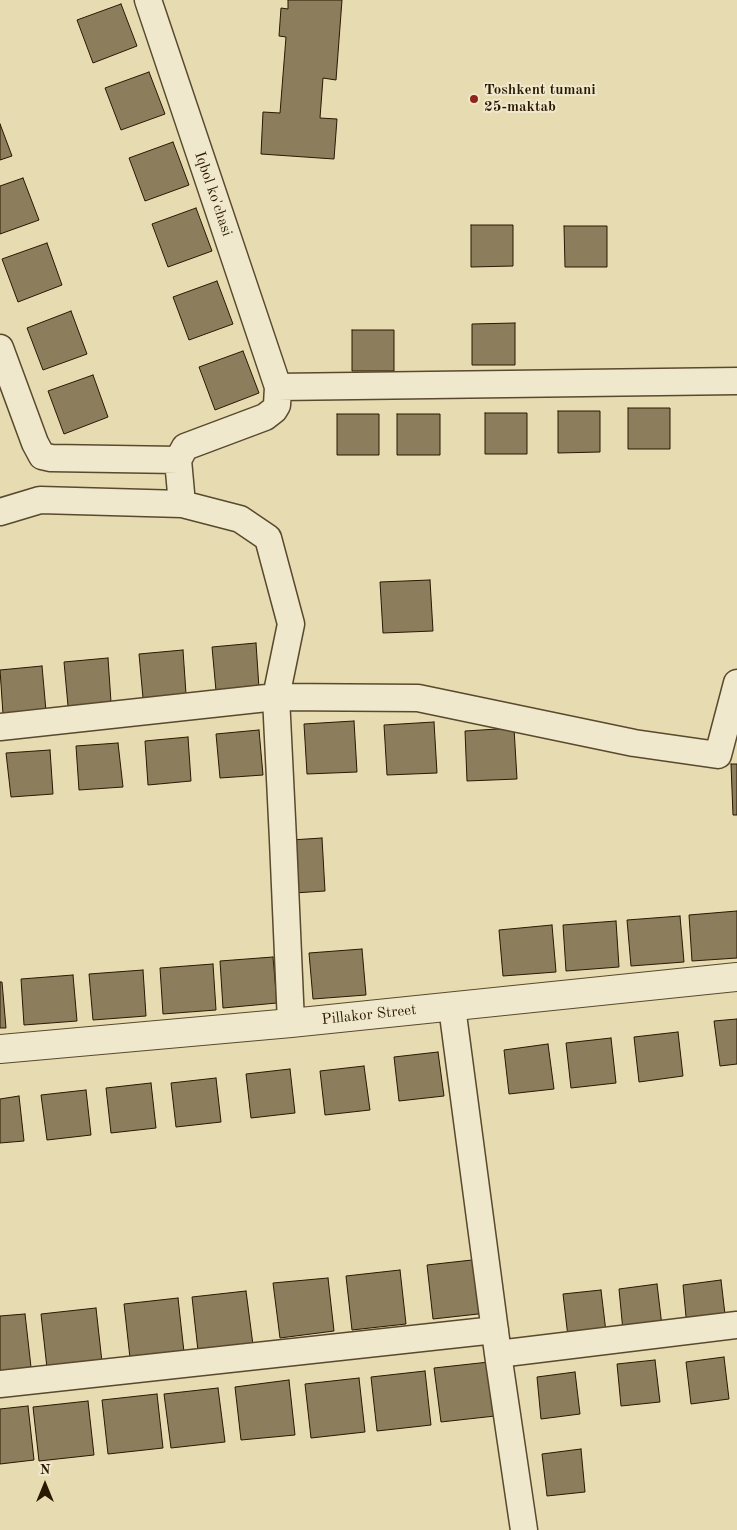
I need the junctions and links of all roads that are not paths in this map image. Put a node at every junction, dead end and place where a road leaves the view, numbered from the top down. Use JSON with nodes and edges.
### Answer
{"nodes":[{"id":1,"x":148,"y":0,"type":"edge"},
{"id":2,"x":0,"y":348,"type":"edge"},
{"id":3,"x":737,"y":381,"type":"edge"},
{"id":4,"x":278,"y":387,"type":"junction"},
{"id":5,"x":178,"y":460,"type":"junction"},
{"id":6,"x":182,"y":504,"type":"junction"},
{"id":7,"x":0,"y":512,"type":"edge"},
{"id":8,"x":737,"y":683,"type":"edge"},
{"id":9,"x":276,"y":696,"type":"junction"},
{"id":10,"x":0,"y":727,"type":"edge"},
{"id":11,"x":737,"y":977,"type":"edge"},
{"id":12,"x":452,"y":1007,"type":"junction"},
{"id":13,"x":290,"y":1023,"type":"junction"},
{"id":14,"x":0,"y":1049,"type":"edge"},
{"id":15,"x":737,"y":1324,"type":"edge"},
{"id":16,"x":497,"y":1342,"type":"junction"},
{"id":17,"x":0,"y":1384,"type":"edge"},
{"id":18,"x":524,"y":1530,"type":"edge"}],
"edges":[{"from":1,"to":4,"type":"street","name":"Iqbol ko'chasi"},
{"from":2,"to":5,"type":"street"},
{"from":3,"to":4,"type":"street"},
{"from":4,"to":5,"type":"street"},
{"from":5,"to":6,"type":"street"},
{"from":6,"to":7,"type":"street"},
{"from":6,"to":9,"type":"street"},
{"from":8,"to":9,"type":"street"},
{"from":9,"to":10,"type":"street"},
{"from":9,"to":13,"type":"street"},
{"from":11,"to":12,"type":"street","name":"Pillakor Street"},
{"from":12,"to":13,"type":"street","name":"Pillakor Street"},
{"from":12,"to":16,"type":"street"},
{"from":13,"to":14,"type":"street","name":"Pillakor Street"},
{"from":15,"to":16,"type":"street"},
{"from":16,"to":17,"type":"street"},
{"from":16,"to":18,"type":"street"}]}
